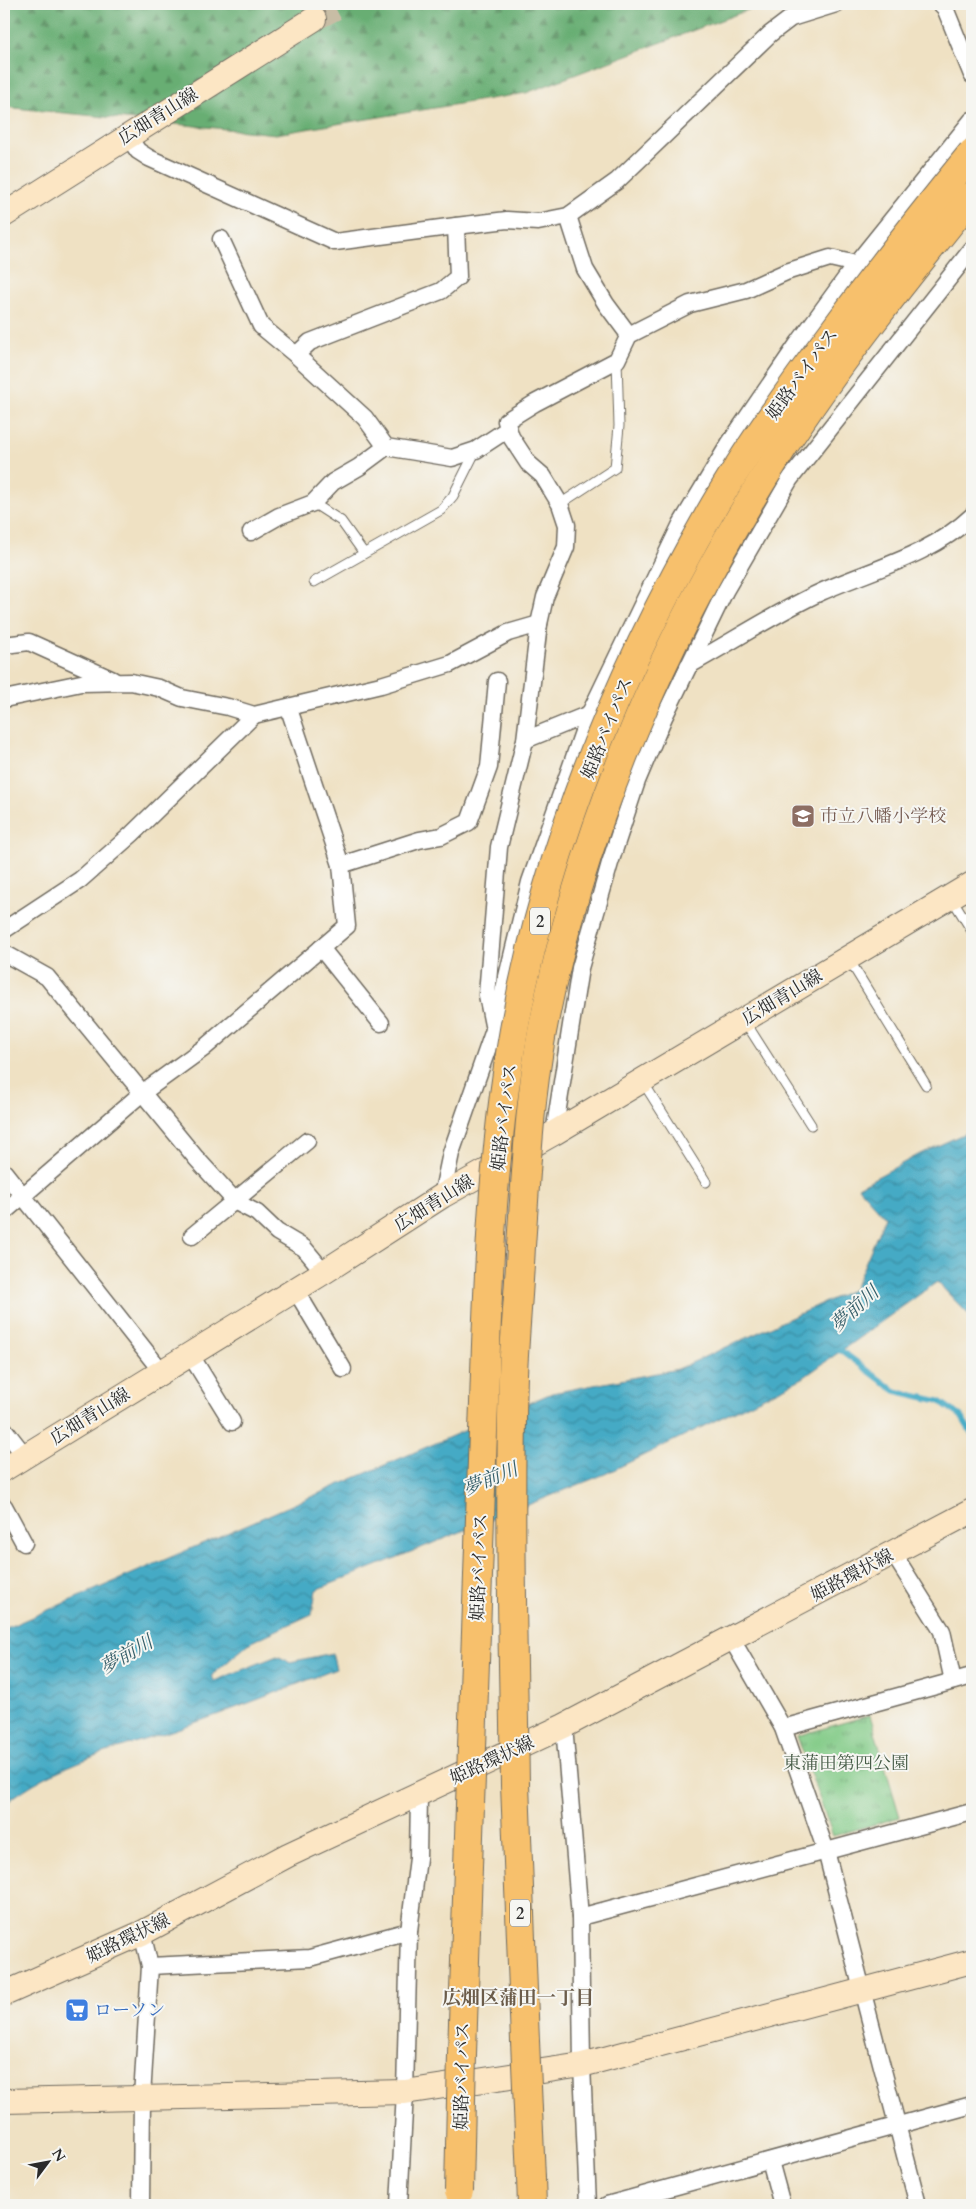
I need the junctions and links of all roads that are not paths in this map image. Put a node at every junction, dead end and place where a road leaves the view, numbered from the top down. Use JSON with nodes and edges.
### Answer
{"nodes":[{"id":1,"x":836,"y":4,"type":"edge"},
{"id":2,"x":941,"y":4,"type":"edge"},
{"id":3,"x":314,"y":19,"type":"tunnel mouth"},
{"id":4,"x":972,"y":75,"type":"edge"},
{"id":5,"x":972,"y":120,"type":"edge"},
{"id":6,"x":127,"y":135,"type":"junction"},
{"id":7,"x":972,"y":153,"type":"edge"},
{"id":8,"x":972,"y":196,"type":"edge"},
{"id":9,"x":4,"y":215,"type":"edge"},
{"id":10,"x":568,"y":216,"type":"junction"},
{"id":11,"x":456,"y":226,"type":"junction"},
{"id":12,"x":221,"y":239,"type":"dead end"},
{"id":13,"x":972,"y":249,"type":"edge"},
{"id":14,"x":856,"y":264,"type":"junction"},
{"id":15,"x":956,"y":269,"type":"junction"},
{"id":16,"x":972,"y":272,"type":"edge"},
{"id":17,"x":629,"y":335,"type":"junction"},
{"id":18,"x":296,"y":355,"type":"junction"},
{"id":19,"x":616,"y":360,"type":"junction"},
{"id":20,"x":508,"y":429,"type":"junction"},
{"id":21,"x":386,"y":446,"type":"junction"},
{"id":22,"x":476,"y":450,"type":"junction"},
{"id":23,"x":313,"y":502,"type":"junction"},
{"id":24,"x":560,"y":504,"type":"junction"},
{"id":25,"x":972,"y":516,"type":"edge"},
{"id":26,"x":251,"y":532,"type":"dead end"},
{"id":27,"x":363,"y":552,"type":"junction"},
{"id":28,"x":314,"y":582,"type":"dead end"},
{"id":29,"x":539,"y":624,"type":"junction"},
{"id":30,"x":4,"y":645,"type":"edge"},
{"id":31,"x":690,"y":664,"type":"junction"},
{"id":32,"x":115,"y":681,"type":"junction"},
{"id":33,"x":497,"y":681,"type":"dead end"},
{"id":34,"x":4,"y":699,"type":"edge"},
{"id":35,"x":289,"y":709,"type":"junction"},
{"id":36,"x":254,"y":715,"type":"junction"},
{"id":37,"x":589,"y":715,"type":"junction"},
{"id":38,"x":525,"y":740,"type":"junction"},
{"id":39,"x":341,"y":865,"type":"junction"},
{"id":40,"x":972,"y":884,"type":"edge"},
{"id":41,"x":951,"y":897,"type":"junction"},
{"id":42,"x":4,"y":930,"type":"edge"},
{"id":43,"x":972,"y":931,"type":"edge"},
{"id":44,"x":322,"y":948,"type":"junction"},
{"id":45,"x":4,"y":953,"type":"edge"},
{"id":46,"x":848,"y":958,"type":"junction"},
{"id":47,"x":744,"y":1020,"type":"junction"},
{"id":48,"x":381,"y":1023,"type":"dead end"},
{"id":49,"x":494,"y":1030,"type":"junction"},
{"id":50,"x":642,"y":1079,"type":"junction"},
{"id":51,"x":926,"y":1085,"type":"dead end"},
{"id":52,"x":142,"y":1093,"type":"junction"},
{"id":53,"x":811,"y":1125,"type":"dead end"},
{"id":54,"x":554,"y":1133,"type":"junction"},
{"id":55,"x":307,"y":1141,"type":"dead end"},
{"id":56,"x":4,"y":1172,"type":"edge"},
{"id":57,"x":706,"y":1182,"type":"dead end"},
{"id":58,"x":23,"y":1196,"type":"junction"},
{"id":59,"x":442,"y":1196,"type":"junction"},
{"id":60,"x":236,"y":1202,"type":"junction"},
{"id":61,"x":4,"y":1212,"type":"edge"},
{"id":62,"x":192,"y":1236,"type":"dead end"},
{"id":63,"x":324,"y":1272,"type":"junction"},
{"id":64,"x":295,"y":1289,"type":"junction"},
{"id":65,"x":190,"y":1354,"type":"junction"},
{"id":66,"x":343,"y":1369,"type":"dead end"},
{"id":67,"x":162,"y":1372,"type":"junction"},
{"id":68,"x":232,"y":1422,"type":"dead end"},
{"id":69,"x":4,"y":1430,"type":"edge"},
{"id":70,"x":25,"y":1456,"type":"junction"},
{"id":71,"x":4,"y":1469,"type":"edge"},
{"id":72,"x":4,"y":1506,"type":"edge"},
{"id":73,"x":972,"y":1511,"type":"edge"},
{"id":74,"x":24,"y":1543,"type":"dead end"},
{"id":75,"x":893,"y":1552,"type":"junction"},
{"id":76,"x":731,"y":1638,"type":"junction"},
{"id":77,"x":972,"y":1676,"type":"edge"},
{"id":78,"x":953,"y":1681,"type":"junction"},
{"id":79,"x":564,"y":1726,"type":"junction"},
{"id":80,"x":783,"y":1728,"type":"junction"},
{"id":81,"x":419,"y":1794,"type":"junction"},
{"id":82,"x":972,"y":1812,"type":"edge"},
{"id":83,"x":826,"y":1851,"type":"junction"},
{"id":84,"x":580,"y":1916,"type":"junction"},
{"id":85,"x":409,"y":1931,"type":"junction"},
{"id":86,"x":142,"y":1933,"type":"junction"},
{"id":87,"x":972,"y":1961,"type":"edge"},
{"id":88,"x":150,"y":1966,"type":"junction"},
{"id":89,"x":862,"y":1990,"type":"junction"},
{"id":90,"x":4,"y":1994,"type":"edge"},
{"id":91,"x":582,"y":2065,"type":"junction"},
{"id":92,"x":405,"y":2092,"type":"junction"},
{"id":93,"x":142,"y":2097,"type":"junction"},
{"id":94,"x":4,"y":2101,"type":"edge"},
{"id":95,"x":972,"y":2105,"type":"edge"},
{"id":96,"x":898,"y":2126,"type":"junction"},
{"id":97,"x":770,"y":2161,"type":"junction"},
{"id":98,"x":459,"y":2198,"type":"edge"},
{"id":99,"x":141,"y":2205,"type":"edge"},
{"id":100,"x":399,"y":2205,"type":"edge"},
{"id":101,"x":532,"y":2205,"type":"edge"},
{"id":102,"x":588,"y":2205,"type":"edge"},
{"id":103,"x":607,"y":2205,"type":"edge"},
{"id":104,"x":782,"y":2205,"type":"edge"},
{"id":105,"x":918,"y":2205,"type":"edge"}],
"edges":[{"from":1,"to":10,"type":"street"},
{"from":2,"to":4,"type":"street"},
{"from":3,"to":6,"type":"main road","name":"広畑青山線"},
{"from":5,"to":14,"type":"street"},
{"from":6,"to":9,"type":"main road","name":"広畑青山線"},
{"from":6,"to":11,"type":"street"},
{"from":7,"to":98,"type":"highway","name":"姫路バイパス","number":"2","bridge":true},
{"from":8,"to":101,"type":"highway","name":"姫路バイパス","number":"2","bridge":true},
{"from":10,"to":11,"type":"street"},
{"from":10,"to":17,"type":"street"},
{"from":11,"to":18,"type":"street"},
{"from":12,"to":18,"type":"street"},
{"from":13,"to":15,"type":"street"},
{"from":14,"to":17,"type":"street"},
{"from":14,"to":37,"type":"street"},
{"from":15,"to":16,"type":"street"},
{"from":15,"to":31,"type":"street"},
{"from":17,"to":19,"type":"street"},
{"from":18,"to":21,"type":"street"},
{"from":19,"to":20,"type":"street"},
{"from":19,"to":24,"type":"lane"},
{"from":20,"to":22,"type":"street"},
{"from":20,"to":24,"type":"street"},
{"from":21,"to":22,"type":"street"},
{"from":21,"to":23,"type":"street"},
{"from":22,"to":27,"type":"lane"},
{"from":23,"to":26,"type":"street"},
{"from":23,"to":27,"type":"lane"},
{"from":24,"to":29,"type":"street"},
{"from":25,"to":31,"type":"street"},
{"from":27,"to":28,"type":"lane"},
{"from":29,"to":35,"type":"street"},
{"from":29,"to":38,"type":"street"},
{"from":30,"to":32,"type":"street"},
{"from":31,"to":37,"type":"street"},
{"from":31,"to":54,"type":"street"},
{"from":32,"to":34,"type":"street"},
{"from":32,"to":36,"type":"street"},
{"from":33,"to":39,"type":"street"},
{"from":35,"to":36,"type":"street"},
{"from":35,"to":39,"type":"street"},
{"from":36,"to":42,"type":"street"},
{"from":37,"to":38,"type":"street"},
{"from":37,"to":49,"type":"street"},
{"from":38,"to":49,"type":"street"},
{"from":39,"to":44,"type":"street"},
{"from":40,"to":41,"type":"main road","name":"広畑青山線"},
{"from":41,"to":43,"type":"lane"},
{"from":41,"to":46,"type":"main road","name":"広畑青山線"},
{"from":44,"to":48,"type":"street"},
{"from":44,"to":52,"type":"street"},
{"from":45,"to":52,"type":"street"},
{"from":46,"to":47,"type":"main road","name":"広畑青山線"},
{"from":46,"to":51,"type":"lane"},
{"from":47,"to":50,"type":"main road","name":"広畑青山線"},
{"from":47,"to":53,"type":"lane"},
{"from":49,"to":59,"type":"street"},
{"from":50,"to":54,"type":"main road","name":"広畑青山線"},
{"from":50,"to":57,"type":"lane"},
{"from":52,"to":58,"type":"street"},
{"from":52,"to":60,"type":"street"},
{"from":54,"to":59,"type":"main road","name":"広畑青山線"},
{"from":55,"to":60,"type":"street"},
{"from":56,"to":58,"type":"street"},
{"from":58,"to":61,"type":"street"},
{"from":58,"to":67,"type":"street"},
{"from":59,"to":63,"type":"main road","name":"広畑青山線"},
{"from":60,"to":62,"type":"street"},
{"from":60,"to":63,"type":"street"},
{"from":63,"to":64,"type":"main road","name":"広畑青山線"},
{"from":64,"to":65,"type":"main road","name":"広畑青山線"},
{"from":64,"to":66,"type":"street"},
{"from":65,"to":67,"type":"main road","name":"広畑青山線"},
{"from":65,"to":68,"type":"street"},
{"from":67,"to":70,"type":"main road","name":"広畑青山線"},
{"from":69,"to":70,"type":"street"},
{"from":70,"to":71,"type":"main road","name":"広畑青山線"},
{"from":72,"to":74,"type":"street"},
{"from":73,"to":75,"type":"main road","name":"姫路環状線"},
{"from":75,"to":76,"type":"main road","name":"姫路環状線"},
{"from":75,"to":78,"type":"street"},
{"from":76,"to":79,"type":"main road","name":"姫路環状線"},
{"from":76,"to":80,"type":"street"},
{"from":77,"to":78,"type":"street"},
{"from":78,"to":80,"type":"street"},
{"from":79,"to":81,"type":"main road","name":"姫路環状線"},
{"from":79,"to":84,"type":"street"},
{"from":80,"to":83,"type":"street"},
{"from":81,"to":85,"type":"street"},
{"from":81,"to":86,"type":"main road","name":"姫路環状線"},
{"from":82,"to":83,"type":"street"},
{"from":83,"to":84,"type":"street"},
{"from":83,"to":89,"type":"street"},
{"from":84,"to":91,"type":"street"},
{"from":85,"to":88,"type":"street"},
{"from":85,"to":92,"type":"street"},
{"from":86,"to":88,"type":"street"},
{"from":86,"to":90,"type":"main road","name":"姫路環状線"},
{"from":87,"to":89,"type":"main road"},
{"from":88,"to":93,"type":"street"},
{"from":89,"to":91,"type":"main road"},
{"from":89,"to":96,"type":"street"},
{"from":91,"to":92,"type":"main road"},
{"from":91,"to":102,"type":"street"},
{"from":92,"to":93,"type":"main road"},
{"from":92,"to":100,"type":"street"},
{"from":93,"to":94,"type":"main road"},
{"from":93,"to":99,"type":"street"},
{"from":95,"to":96,"type":"street"},
{"from":96,"to":97,"type":"street"},
{"from":96,"to":105,"type":"street"},
{"from":97,"to":103,"type":"street"},
{"from":97,"to":104,"type":"street"}]}
